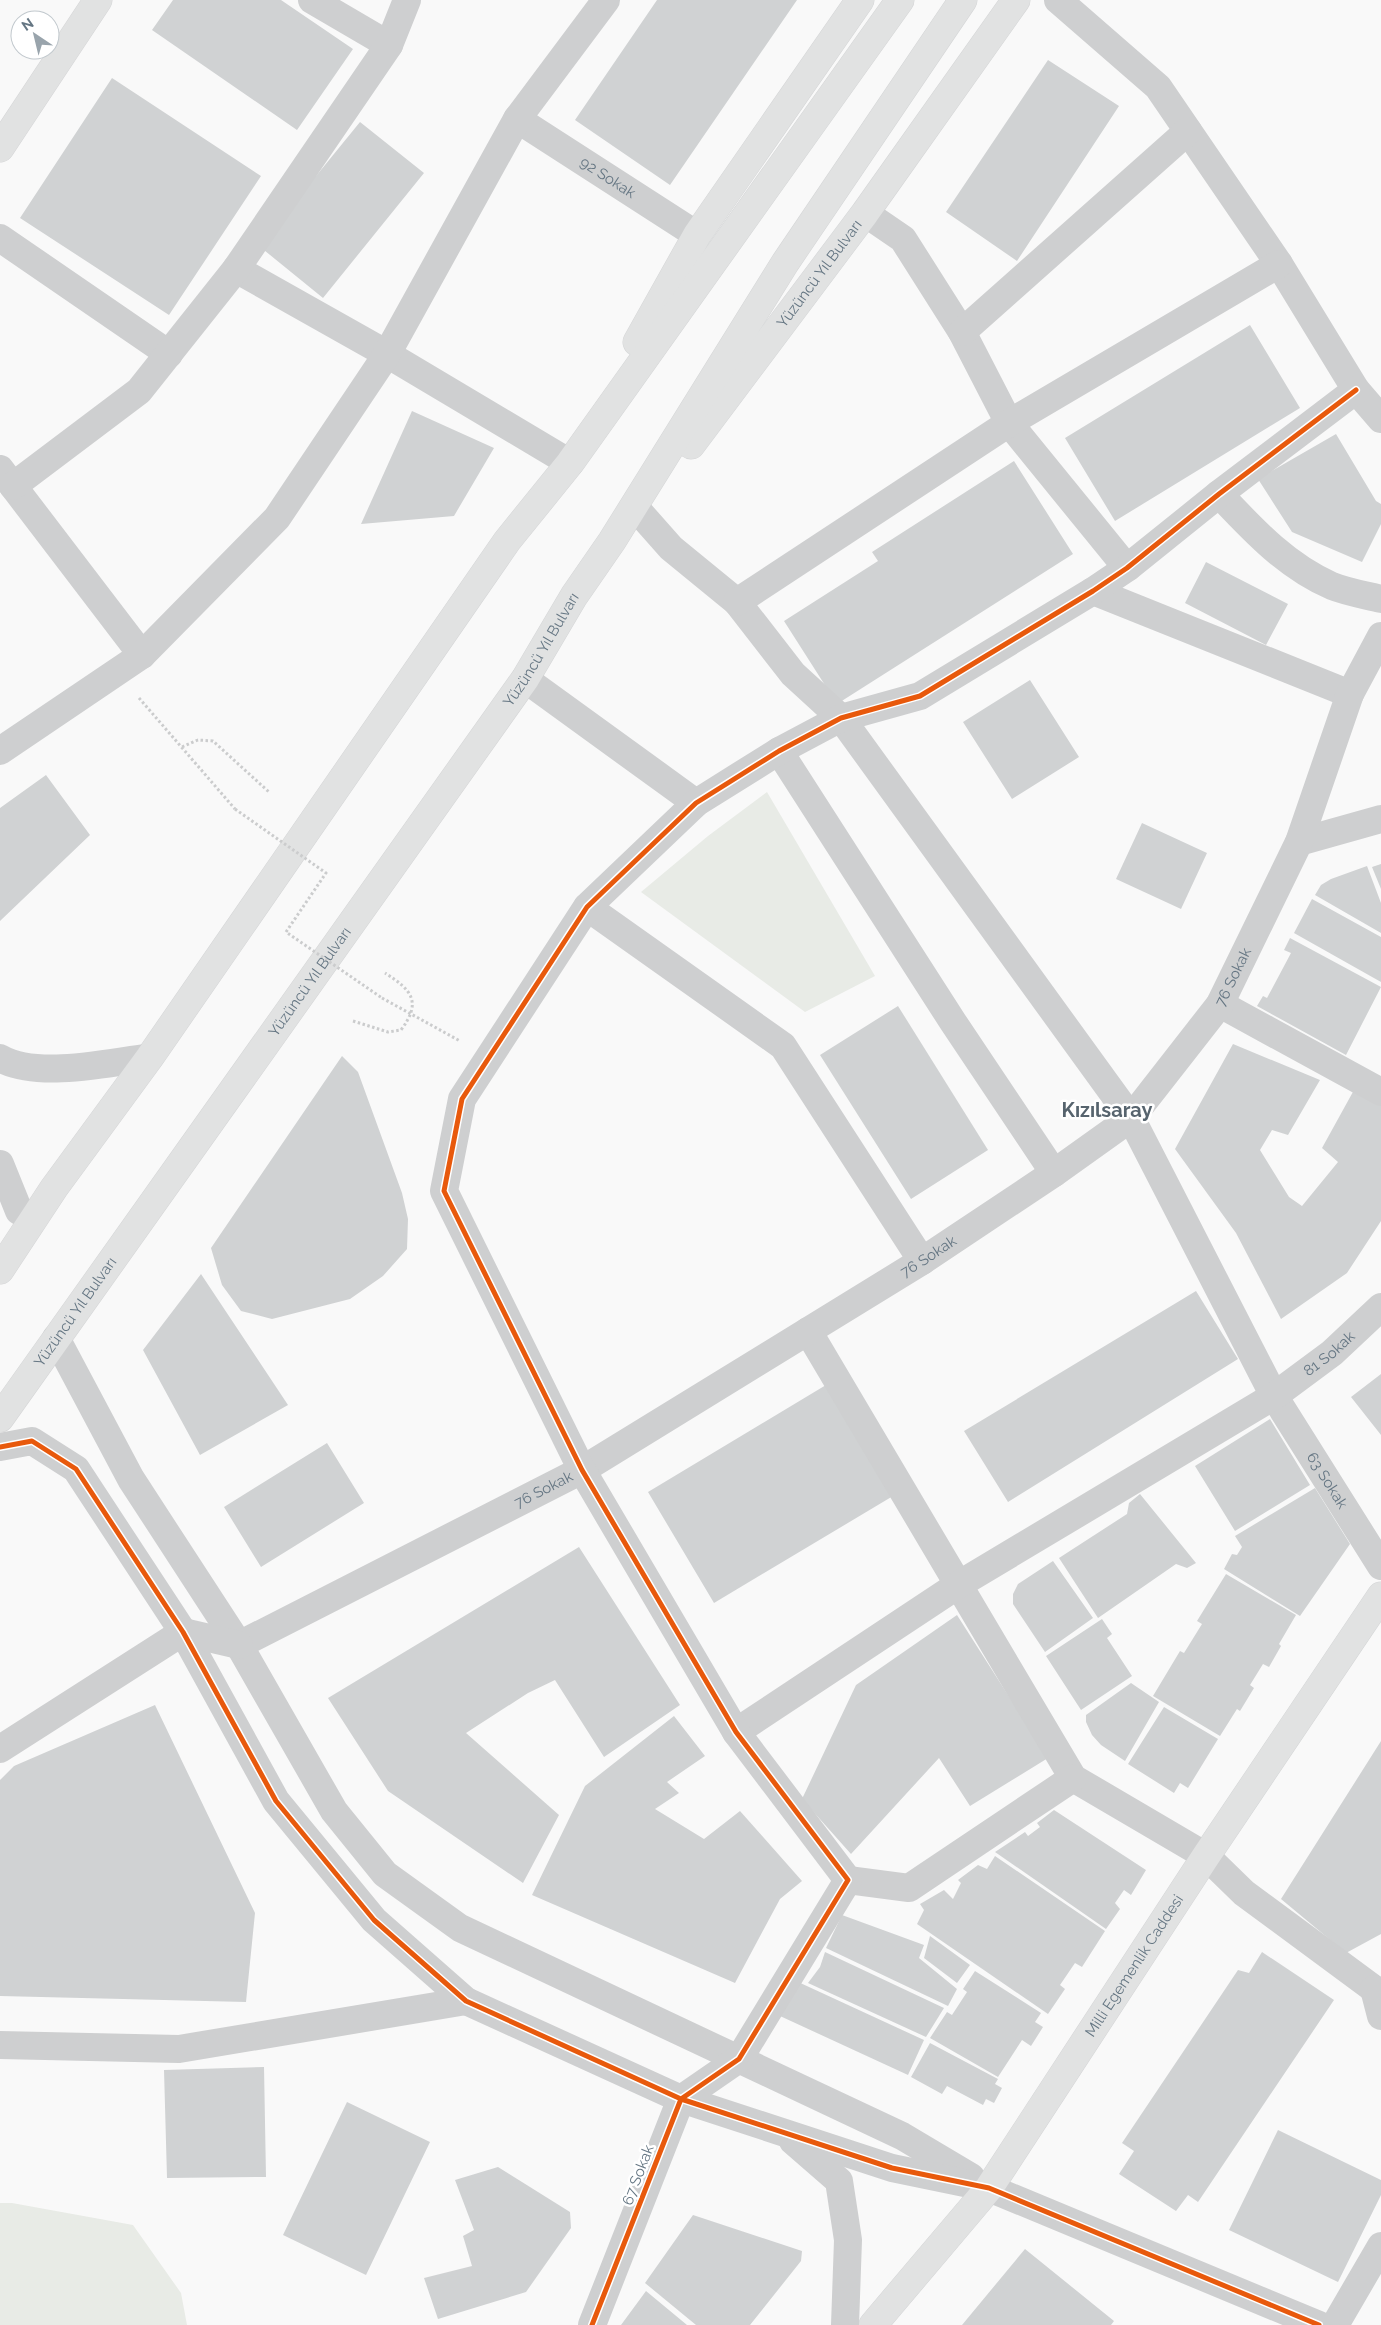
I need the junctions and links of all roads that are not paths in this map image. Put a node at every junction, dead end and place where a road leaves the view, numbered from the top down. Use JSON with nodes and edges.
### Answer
{"nodes":[{"id":1,"x":98,"y":0,"type":"edge"},
{"id":2,"x":312,"y":0,"type":"edge"},
{"id":3,"x":407,"y":0,"type":"edge"},
{"id":4,"x":606,"y":0,"type":"edge"},
{"id":5,"x":860,"y":0,"type":"edge"},
{"id":6,"x":900,"y":0,"type":"edge"},
{"id":7,"x":962,"y":0,"type":"edge"},
{"id":8,"x":1016,"y":0,"type":"edge"},
{"id":9,"x":1058,"y":0,"type":"edge"},
{"id":10,"x":389,"y":45,"type":"junction"},
{"id":11,"x":517,"y":120,"type":"junction"},
{"id":12,"x":1188,"y":131,"type":"junction"},
{"id":13,"x":0,"y":148,"type":"edge"},
{"id":14,"x":866,"y":212,"type":"junction"},
{"id":15,"x":697,"y":235,"type":"junction"},
{"id":16,"x":0,"y":238,"type":"edge"},
{"id":17,"x":1279,"y":264,"type":"junction"},
{"id":18,"x":236,"y":269,"type":"junction"},
{"id":19,"x":962,"y":332,"type":"junction"},
{"id":20,"x":169,"y":354,"type":"junction"},
{"id":21,"x":388,"y":354,"type":"junction"},
{"id":22,"x":1356,"y":390,"type":"junction"},
{"id":23,"x":1381,"y":419,"type":"edge"},
{"id":24,"x":1009,"y":423,"type":"junction"},
{"id":25,"x":570,"y":463,"type":"junction"},
{"id":26,"x":6,"y":477,"type":"edge"},
{"id":27,"x":1219,"y":494,"type":"junction"},
{"id":28,"x":640,"y":513,"type":"junction"},
{"id":29,"x":612,"y":541,"type":"junction"},
{"id":30,"x":1127,"y":568,"type":"junction"},
{"id":31,"x":1093,"y":590,"type":"junction"},
{"id":32,"x":1381,"y":599,"type":"edge"},
{"id":33,"x":737,"y":602,"type":"junction"},
{"id":34,"x":1381,"y":636,"type":"edge"},
{"id":35,"x":142,"y":655,"type":"junction"},
{"id":36,"x":525,"y":678,"type":"junction"},
{"id":37,"x":1350,"y":694,"type":"junction"},
{"id":38,"x":841,"y":718,"type":"junction"},
{"id":39,"x":0,"y":751,"type":"edge"},
{"id":40,"x":779,"y":751,"type":"junction"},
{"id":41,"x":696,"y":803,"type":"junction"},
{"id":42,"x":1381,"y":819,"type":"edge"},
{"id":43,"x":1300,"y":842,"type":"junction"},
{"id":44,"x":586,"y":907,"type":"junction"},
{"id":45,"x":1220,"y":1004,"type":"junction"},
{"id":46,"x":150,"y":1057,"type":"junction"},
{"id":47,"x":0,"y":1058,"type":"edge"},
{"id":48,"x":1381,"y":1092,"type":"edge"},
{"id":49,"x":1132,"y":1118,"type":"junction"},
{"id":50,"x":0,"y":1164,"type":"edge"},
{"id":51,"x":1054,"y":1173,"type":"junction"},
{"id":52,"x":54,"y":1188,"type":"junction"},
{"id":53,"x":20,"y":1211,"type":"junction"},
{"id":54,"x":0,"y":1236,"type":"edge"},
{"id":55,"x":922,"y":1261,"type":"junction"},
{"id":56,"x":0,"y":1270,"type":"edge"},
{"id":57,"x":1381,"y":1306,"type":"edge"},
{"id":58,"x":808,"y":1331,"type":"junction"},
{"id":59,"x":56,"y":1338,"type":"junction"},
{"id":60,"x":1274,"y":1396,"type":"junction"},
{"id":61,"x":2,"y":1418,"type":"edge"},
{"id":62,"x":0,"y":1447,"type":"edge"},
{"id":63,"x":582,"y":1470,"type":"junction"},
{"id":64,"x":1381,"y":1566,"type":"edge"},
{"id":65,"x":958,"y":1585,"type":"junction"},
{"id":66,"x":1381,"y":1596,"type":"edge"},
{"id":67,"x":183,"y":1632,"type":"junction"},
{"id":68,"x":239,"y":1646,"type":"junction"},
{"id":69,"x":736,"y":1732,"type":"junction"},
{"id":70,"x":0,"y":1749,"type":"edge"},
{"id":71,"x":1073,"y":1778,"type":"junction"},
{"id":72,"x":1206,"y":1856,"type":"junction"},
{"id":73,"x":848,"y":1880,"type":"junction"},
{"id":74,"x":1377,"y":1986,"type":"edge"},
{"id":75,"x":466,"y":2001,"type":"junction"},
{"id":76,"x":1381,"y":2016,"type":"edge"},
{"id":77,"x":0,"y":2045,"type":"edge"},
{"id":78,"x":739,"y":2059,"type":"junction"},
{"id":79,"x":681,"y":2098,"type":"junction"},
{"id":80,"x":782,"y":2132,"type":"junction"},
{"id":81,"x":989,"y":2188,"type":"junction"},
{"id":82,"x":1381,"y":2246,"type":"edge"},
{"id":83,"x":592,"y":2325,"type":"edge"},
{"id":84,"x":845,"y":2325,"type":"edge"},
{"id":85,"x":874,"y":2325,"type":"edge"},
{"id":86,"x":1319,"y":2325,"type":"edge"},
{"id":87,"x":1335,"y":2325,"type":"edge"}],
"edges":[{"from":1,"to":13,"type":"main road"},
{"from":2,"to":10,"type":"street"},
{"from":3,"to":10,"type":"street"},
{"from":4,"to":11,"type":"street"},
{"from":5,"to":15,"type":"main road"},
{"from":6,"to":25,"type":"main road"},
{"from":7,"to":29,"type":"main road","name":"Yüzüncü Yıl Bulvarı"},
{"from":8,"to":14,"type":"main road","name":"Yüzüncü Yıl Bulvarı"},
{"from":9,"to":12,"type":"street"},
{"from":10,"to":18,"type":"street"},
{"from":11,"to":15,"type":"street","name":"92 Sokak"},
{"from":11,"to":21,"type":"street"},
{"from":12,"to":17,"type":"street"},
{"from":12,"to":19,"type":"street"},
{"from":14,"to":19,"type":"street"},
{"from":14,"to":28,"type":"main road","name":"Yüzüncü Yıl Bulvarı"},
{"from":15,"to":25,"type":"main road"},
{"from":16,"to":20,"type":"street"},
{"from":17,"to":22,"type":"street"},
{"from":17,"to":24,"type":"street"},
{"from":18,"to":20,"type":"street"},
{"from":18,"to":21,"type":"street"},
{"from":19,"to":24,"type":"street"},
{"from":20,"to":26,"type":"street"},
{"from":21,"to":25,"type":"street"},
{"from":21,"to":35,"type":"street"},
{"from":22,"to":23,"type":"street"},
{"from":22,"to":27,"type":"street"},
{"from":24,"to":30,"type":"street"},
{"from":24,"to":33,"type":"street"},
{"from":25,"to":46,"type":"main road"},
{"from":26,"to":35,"type":"street"},
{"from":27,"to":30,"type":"street"},
{"from":27,"to":32,"type":"street"},
{"from":28,"to":29,"type":"main road","name":"Yüzüncü Yıl Bulvarı"},
{"from":28,"to":33,"type":"street","name":"63 Sokak"},
{"from":29,"to":36,"type":"main road","name":"Yüzüncü Yıl Bulvarı"},
{"from":30,"to":31,"type":"street"},
{"from":31,"to":37,"type":"street"},
{"from":31,"to":38,"type":"street"},
{"from":33,"to":38,"type":"street","name":"63 Sokak"},
{"from":34,"to":37,"type":"street","name":"76 Sokak"},
{"from":35,"to":39,"type":"street"},
{"from":36,"to":41,"type":"street"},
{"from":36,"to":59,"type":"main road","name":"Yüzüncü Yıl Bulvarı"},
{"from":37,"to":43,"type":"street","name":"76 Sokak"},
{"from":38,"to":40,"type":"street"},
{"from":38,"to":49,"type":"street","name":"63 Sokak"},
{"from":40,"to":41,"type":"street"},
{"from":40,"to":51,"type":"street"},
{"from":41,"to":44,"type":"street"},
{"from":42,"to":43,"type":"street"},
{"from":43,"to":45,"type":"street","name":"76 Sokak"},
{"from":44,"to":55,"type":"street"},
{"from":44,"to":63,"type":"street"},
{"from":45,"to":48,"type":"street"},
{"from":45,"to":49,"type":"street","name":"76 Sokak"},
{"from":46,"to":47,"type":"street"},
{"from":46,"to":52,"type":"main road"},
{"from":49,"to":51,"type":"street","name":"76 Sokak"},
{"from":49,"to":60,"type":"street","name":"63 Sokak"},
{"from":50,"to":53,"type":"street"},
{"from":51,"to":55,"type":"street","name":"76 Sokak"},
{"from":52,"to":53,"type":"main road"},
{"from":52,"to":56,"type":"main road"},
{"from":53,"to":54,"type":"main road"},
{"from":55,"to":58,"type":"street","name":"76 Sokak"},
{"from":57,"to":60,"type":"street","name":"81 Sokak"},
{"from":58,"to":63,"type":"street","name":"76 Sokak"},
{"from":58,"to":65,"type":"street"},
{"from":59,"to":61,"type":"main road","name":"Yüzüncü Yıl Bulvarı"},
{"from":59,"to":68,"type":"street"},
{"from":60,"to":64,"type":"street","name":"63 Sokak"},
{"from":60,"to":65,"type":"street","name":"81 Sokak"},
{"from":62,"to":67,"type":"street"},
{"from":63,"to":68,"type":"street","name":"76 Sokak"},
{"from":63,"to":69,"type":"street"},
{"from":65,"to":69,"type":"street","name":"81 Sokak"},
{"from":65,"to":71,"type":"street"},
{"from":66,"to":72,"type":"main road","name":"Milli Egemenlik Caddesi"},
{"from":67,"to":68,"type":"street"},
{"from":67,"to":70,"type":"street"},
{"from":67,"to":75,"type":"street"},
{"from":68,"to":78,"type":"street"},
{"from":69,"to":73,"type":"street"},
{"from":71,"to":72,"type":"street"},
{"from":71,"to":73,"type":"street"},
{"from":72,"to":74,"type":"street"},
{"from":72,"to":81,"type":"main road","name":"Milli Egemenlik Caddesi"},
{"from":73,"to":78,"type":"street"},
{"from":74,"to":76,"type":"street"},
{"from":75,"to":77,"type":"street"},
{"from":75,"to":79,"type":"street"},
{"from":78,"to":79,"type":"street"},
{"from":78,"to":81,"type":"street"},
{"from":79,"to":80,"type":"street"},
{"from":79,"to":83,"type":"street","name":"67 Sokak"},
{"from":80,"to":81,"type":"street"},
{"from":80,"to":84,"type":"street"},
{"from":81,"to":85,"type":"main road","name":"Milli Egemenlik Caddesi"},
{"from":81,"to":86,"type":"street"},
{"from":82,"to":87,"type":"street"}]}
